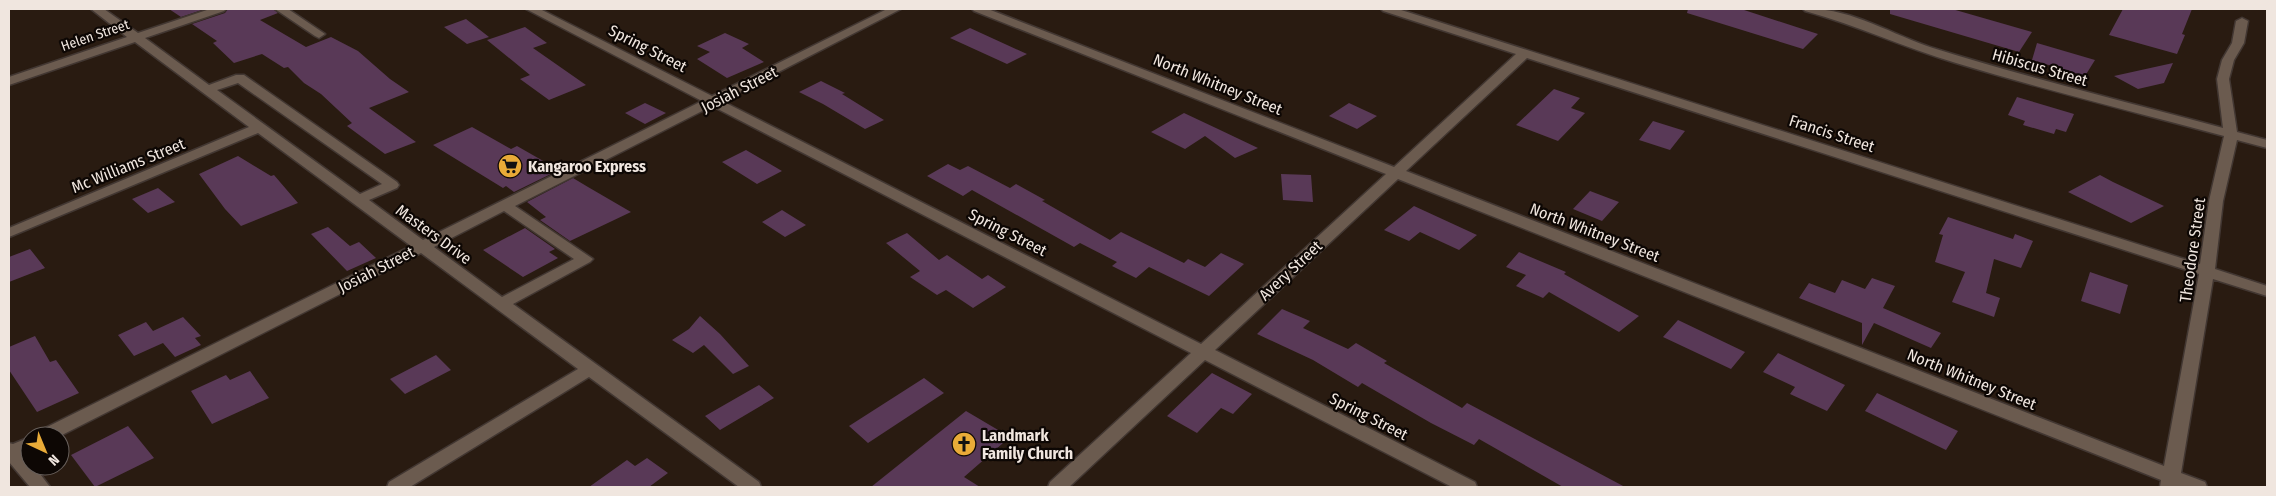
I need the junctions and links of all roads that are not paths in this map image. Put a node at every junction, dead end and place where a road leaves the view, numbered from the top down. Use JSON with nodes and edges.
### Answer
{"nodes":[{"id":1,"x":97,"y":9,"type":"edge"},
{"id":2,"x":220,"y":9,"type":"edge"},
{"id":3,"x":281,"y":9,"type":"edge"},
{"id":4,"x":532,"y":9,"type":"edge"},
{"id":5,"x":896,"y":9,"type":"edge"},
{"id":6,"x":978,"y":9,"type":"edge"},
{"id":7,"x":1387,"y":9,"type":"edge"},
{"id":8,"x":1809,"y":9,"type":"edge"},
{"id":9,"x":2242,"y":21,"type":"dead end"},
{"id":10,"x":319,"y":34,"type":"dead end"},
{"id":11,"x":135,"y":37,"type":"junction"},
{"id":12,"x":1524,"y":54,"type":"junction"},
{"id":13,"x":9,"y":81,"type":"edge"},
{"id":14,"x":208,"y":90,"type":"junction"},
{"id":15,"x":714,"y":102,"type":"junction"},
{"id":16,"x":260,"y":128,"type":"junction"},
{"id":17,"x":2231,"y":135,"type":"junction"},
{"id":18,"x":2267,"y":144,"type":"edge"},
{"id":19,"x":1396,"y":173,"type":"junction"},
{"id":20,"x":358,"y":200,"type":"junction"},
{"id":21,"x":504,"y":205,"type":"junction"},
{"id":22,"x":9,"y":233,"type":"edge"},
{"id":23,"x":422,"y":246,"type":"junction"},
{"id":24,"x":2207,"y":272,"type":"junction"},
{"id":25,"x":2267,"y":291,"type":"edge"},
{"id":26,"x":500,"y":304,"type":"junction"},
{"id":27,"x":1202,"y":352,"type":"junction"},
{"id":28,"x":590,"y":369,"type":"junction"},
{"id":29,"x":65,"y":426,"type":"edge"},
{"id":30,"x":10,"y":452,"type":"edge"},
{"id":31,"x":2170,"y":482,"type":"edge"},
{"id":32,"x":1065,"y":485,"type":"edge"},
{"id":33,"x":41,"y":487,"type":"edge"},
{"id":34,"x":396,"y":487,"type":"edge"},
{"id":35,"x":752,"y":487,"type":"edge"},
{"id":36,"x":1468,"y":487,"type":"edge"},
{"id":37,"x":2198,"y":487,"type":"edge"}],
"edges":[{"from":1,"to":11,"type":"street","name":"Masters Drive"},
{"from":2,"to":11,"type":"street","name":"Helen Street"},
{"from":3,"to":10,"type":"street"},
{"from":4,"to":15,"type":"street","name":"Spring Street"},
{"from":5,"to":15,"type":"street","name":"Josiah Street"},
{"from":6,"to":19,"type":"street","name":"North Whitney Street"},
{"from":7,"to":12,"type":"street","name":"Francis Street"},
{"from":8,"to":17,"type":"street","name":"Hibiscus Street"},
{"from":9,"to":17,"type":"street","name":"Theodore Street"},
{"from":11,"to":13,"type":"street","name":"Helen Street"},
{"from":11,"to":14,"type":"street","name":"Masters Drive"},
{"from":12,"to":19,"type":"street","name":"Avery Street"},
{"from":12,"to":24,"type":"street","name":"Francis Street"},
{"from":14,"to":16,"type":"street","name":"Masters Drive"},
{"from":14,"to":20,"type":"street"},
{"from":15,"to":21,"type":"street","name":"Josiah Street"},
{"from":15,"to":27,"type":"street","name":"Spring Street"},
{"from":16,"to":20,"type":"street","name":"Masters Drive"},
{"from":16,"to":22,"type":"street","name":"Mc Williams Street"},
{"from":17,"to":18,"type":"street","name":"Hibiscus Street"},
{"from":17,"to":24,"type":"street","name":"Theodore Street"},
{"from":19,"to":27,"type":"street","name":"Avery Street"},
{"from":19,"to":31,"type":"street","name":"North Whitney Street"},
{"from":20,"to":23,"type":"street","name":"Masters Drive"},
{"from":21,"to":23,"type":"street","name":"Josiah Street"},
{"from":21,"to":26,"type":"street"},
{"from":23,"to":26,"type":"street","name":"Masters Drive"},
{"from":23,"to":29,"type":"street","name":"Josiah Street"},
{"from":24,"to":25,"type":"street","name":"Francis Street"},
{"from":24,"to":31,"type":"street","name":"Theodore Street"},
{"from":26,"to":28,"type":"street","name":"Masters Drive"},
{"from":27,"to":32,"type":"street","name":"Avery Street"},
{"from":27,"to":36,"type":"street","name":"Spring Street"},
{"from":28,"to":34,"type":"street"},
{"from":28,"to":35,"type":"street","name":"Masters Drive"},
{"from":30,"to":33,"type":"street"},
{"from":31,"to":37,"type":"street","name":"North Whitney Street"}]}
